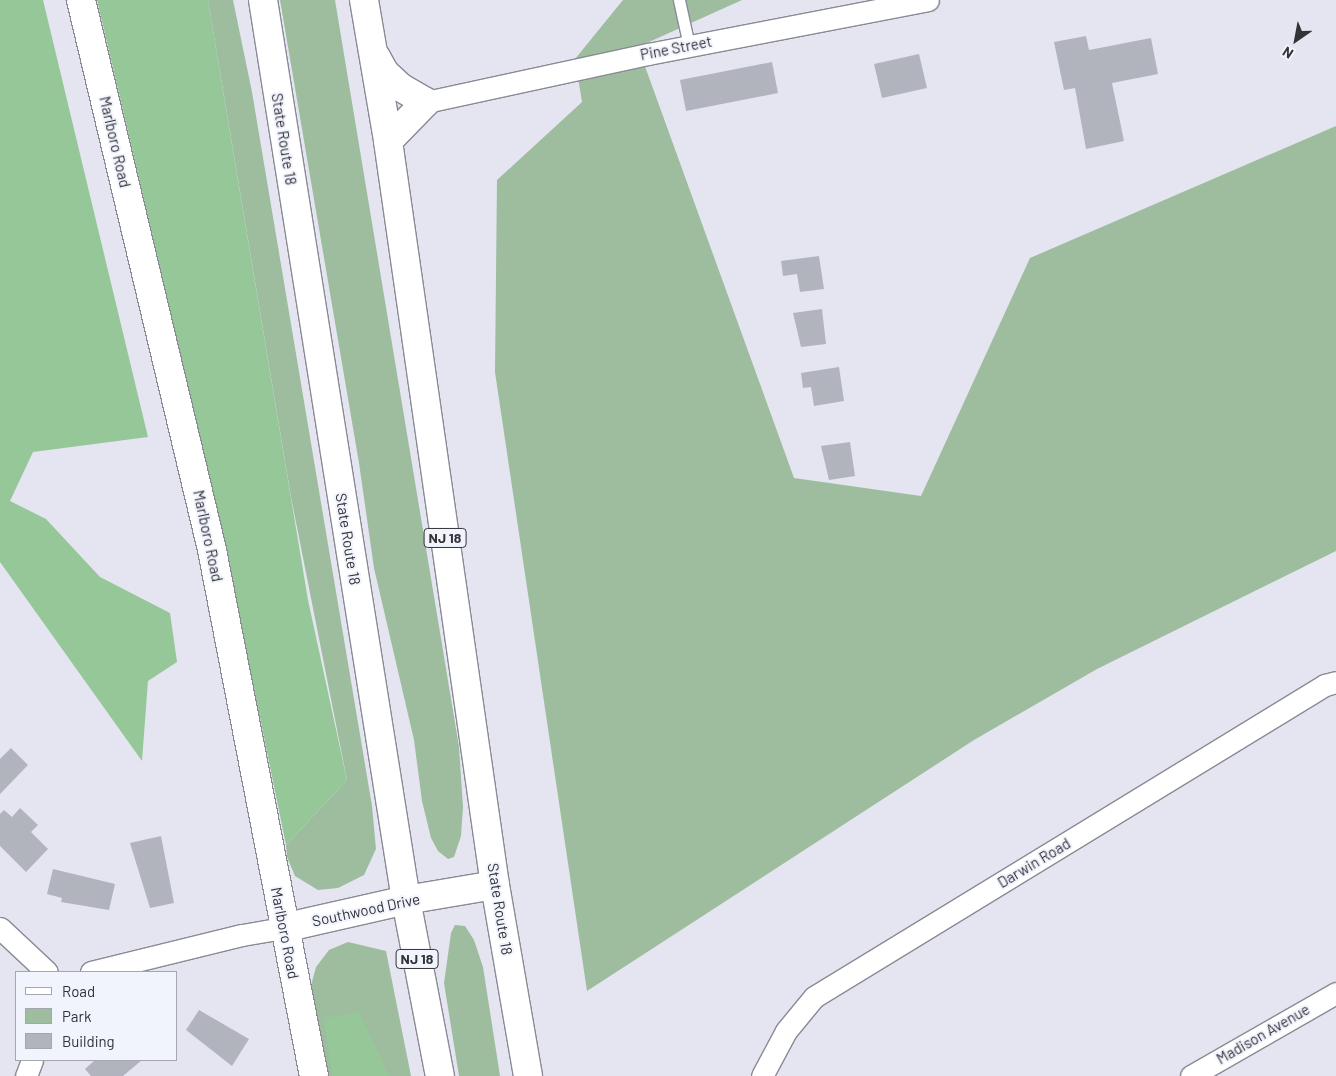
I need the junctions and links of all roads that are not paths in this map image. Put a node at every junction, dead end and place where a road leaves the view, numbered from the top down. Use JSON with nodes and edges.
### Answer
{"nodes":[{"id":1,"x":81,"y":0,"type":"edge"},
{"id":2,"x":263,"y":0,"type":"edge"},
{"id":3,"x":364,"y":0,"type":"edge"},
{"id":4,"x":679,"y":0,"type":"edge"},
{"id":5,"x":928,"y":0,"type":"edge"},
{"id":6,"x":689,"y":46,"type":"junction"},
{"id":7,"x":373,"y":51,"type":"junction"},
{"id":8,"x":426,"y":102,"type":"junction"},
{"id":9,"x":388,"y":141,"type":"junction"},
{"id":10,"x":1336,"y":682,"type":"edge"},
{"id":11,"x":495,"y":885,"type":"junction"},
{"id":12,"x":406,"y":900,"type":"junction"},
{"id":13,"x":0,"y":928,"type":"edge"},
{"id":14,"x":283,"y":928,"type":"junction"},
{"id":15,"x":46,"y":971,"type":"edge"},
{"id":16,"x":95,"y":971,"type":"edge"},
{"id":17,"x":1336,"y":993,"type":"edge"},
{"id":18,"x":32,"y":1061,"type":"edge"},
{"id":19,"x":26,"y":1076,"type":"edge"},
{"id":20,"x":314,"y":1076,"type":"edge"},
{"id":21,"x":440,"y":1076,"type":"edge"},
{"id":22,"x":528,"y":1076,"type":"edge"},
{"id":23,"x":762,"y":1076,"type":"edge"},
{"id":24,"x":1191,"y":1076,"type":"edge"}],
"edges":[{"from":1,"to":14,"type":"main road","name":"Marlboro Road"},
{"from":2,"to":12,"type":"main road","name":"State Route 18","number":"NJ 18"},
{"from":3,"to":7,"type":"main road","name":"State Route 18","number":"NJ 18"},
{"from":4,"to":6,"type":"lane"},
{"from":5,"to":6,"type":"street","name":"Pine Street"},
{"from":6,"to":8,"type":"street","name":"Pine Street"},
{"from":7,"to":8,"type":"main road"},
{"from":7,"to":9,"type":"main road","name":"State Route 18","number":"NJ 18"},
{"from":8,"to":9,"type":"main road"},
{"from":9,"to":11,"type":"main road","name":"State Route 18","number":"NJ 18"},
{"from":10,"to":23,"type":"street","name":"Darwin Road"},
{"from":11,"to":12,"type":"main road","name":"Southwood Drive"},
{"from":11,"to":22,"type":"main road","name":"State Route 18","number":"NJ 18"},
{"from":12,"to":14,"type":"main road","name":"Southwood Drive"},
{"from":12,"to":21,"type":"main road","name":"State Route 18","number":"NJ 18"},
{"from":13,"to":15,"type":"street"},
{"from":14,"to":16,"type":"street","name":"Southwood Drive"},
{"from":14,"to":20,"type":"main road","name":"Marlboro Road"},
{"from":17,"to":24,"type":"street","name":"Madison Avenue"},
{"from":18,"to":19,"type":"street"}]}
